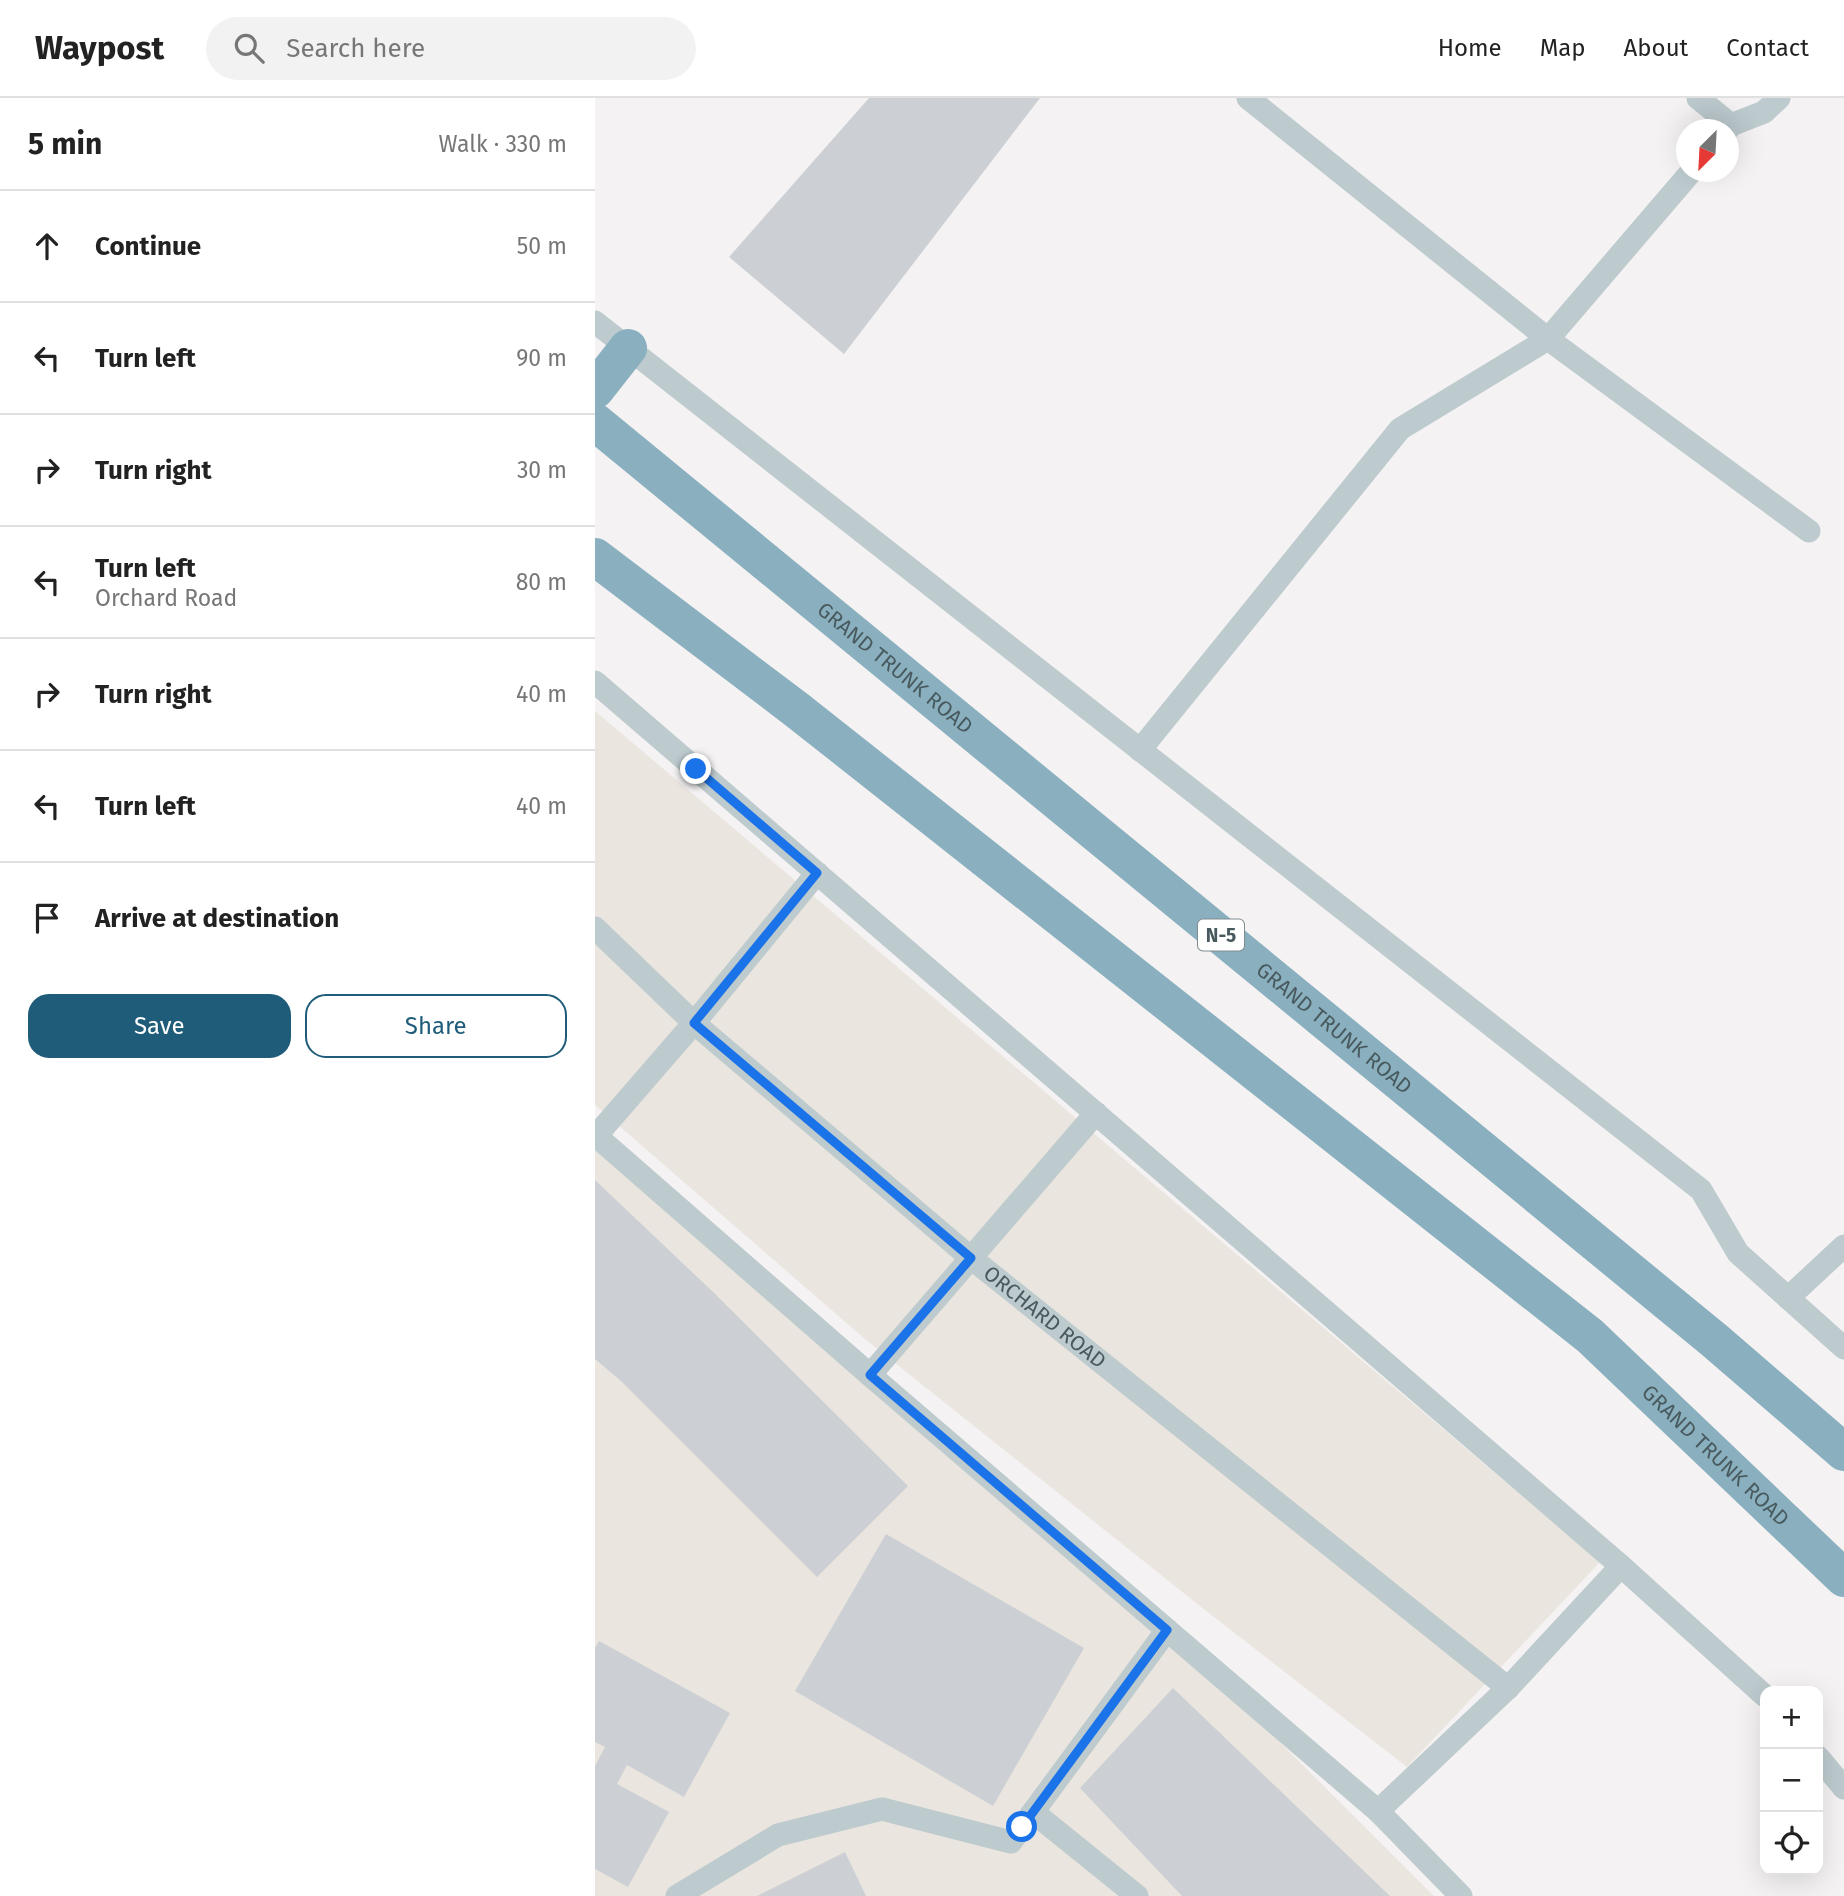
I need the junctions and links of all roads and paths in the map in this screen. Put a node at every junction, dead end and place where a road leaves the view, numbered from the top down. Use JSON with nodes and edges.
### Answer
{"nodes":[{"id":1,"x":1248,"y":98,"type":"edge"},
{"id":2,"x":1698,"y":98,"type":"edge"},
{"id":3,"x":1779,"y":98,"type":"edge"},
{"id":4,"x":1720,"y":119,"type":"edge"},
{"id":5,"x":1739,"y":123,"type":"edge"},
{"id":6,"x":1682,"y":182,"type":"edge"},
{"id":7,"x":595,"y":322,"type":"edge"},
{"id":8,"x":1548,"y":339,"type":"junction"},
{"id":9,"x":628,"y":348,"type":"junction"},
{"id":10,"x":595,"y":390,"type":"edge"},
{"id":11,"x":595,"y":422,"type":"edge"},
{"id":12,"x":1809,"y":531,"type":"dead end"},
{"id":13,"x":595,"y":556,"type":"edge"},
{"id":14,"x":595,"y":682,"type":"edge"},
{"id":15,"x":1140,"y":750,"type":"junction"},
{"id":16,"x":817,"y":873,"type":"junction"},
{"id":17,"x":595,"y":928,"type":"edge"},
{"id":18,"x":694,"y":1023,"type":"junction"},
{"id":19,"x":1095,"y":1112,"type":"junction"},
{"id":20,"x":596,"y":1135,"type":"edge"},
{"id":21,"x":1844,"y":1245,"type":"edge"},
{"id":22,"x":971,"y":1258,"type":"junction"},
{"id":23,"x":1788,"y":1298,"type":"junction"},
{"id":24,"x":1844,"y":1348,"type":"edge"},
{"id":25,"x":870,"y":1375,"type":"junction"},
{"id":26,"x":1844,"y":1452,"type":"edge"},
{"id":27,"x":1621,"y":1566,"type":"junction"},
{"id":28,"x":1844,"y":1578,"type":"edge"},
{"id":29,"x":1167,"y":1630,"type":"junction"},
{"id":30,"x":1509,"y":1688,"type":"junction"},
{"id":31,"x":1760,"y":1691,"type":"edge"},
{"id":32,"x":1823,"y":1763,"type":"edge"},
{"id":33,"x":1844,"y":1788,"type":"edge"},
{"id":34,"x":1378,"y":1811,"type":"junction"},
{"id":35,"x":1033,"y":1812,"type":"junction"},
{"id":36,"x":677,"y":1896,"type":"edge"},
{"id":37,"x":1137,"y":1896,"type":"edge"},
{"id":38,"x":1461,"y":1896,"type":"edge"}],
"edges":[{"from":1,"to":8,"type":"street"},
{"from":2,"to":4,"type":"street"},
{"from":3,"to":5,"type":"street"},
{"from":6,"to":8,"type":"street"},
{"from":7,"to":9,"type":"street"},
{"from":8,"to":12,"type":"street"},
{"from":8,"to":15,"type":"street"},
{"from":9,"to":10,"type":"highway"},
{"from":9,"to":15,"type":"street"},
{"from":11,"to":26,"type":"highway","name":"GRAND TRUNK ROAD","number":"N-5"},
{"from":13,"to":28,"type":"highway","name":"GRAND TRUNK ROAD"},
{"from":14,"to":16,"type":"street"},
{"from":15,"to":23,"type":"street"},
{"from":16,"to":18,"type":"street"},
{"from":16,"to":19,"type":"street"},
{"from":17,"to":18,"type":"street","name":"ORCHARD ROAD"},
{"from":18,"to":20,"type":"street"},
{"from":18,"to":22,"type":"street","name":"ORCHARD ROAD"},
{"from":19,"to":22,"type":"street"},
{"from":19,"to":27,"type":"street"},
{"from":20,"to":25,"type":"street"},
{"from":21,"to":23,"type":"street"},
{"from":22,"to":25,"type":"street"},
{"from":22,"to":30,"type":"street","name":"ORCHARD ROAD"},
{"from":23,"to":24,"type":"street"},
{"from":25,"to":29,"type":"street"},
{"from":27,"to":30,"type":"street"},
{"from":27,"to":31,"type":"street"},
{"from":29,"to":34,"type":"street"},
{"from":29,"to":35,"type":"street"},
{"from":30,"to":34,"type":"street"},
{"from":32,"to":33,"type":"street"},
{"from":34,"to":38,"type":"street"},
{"from":35,"to":36,"type":"street"},
{"from":35,"to":37,"type":"street"}]}
